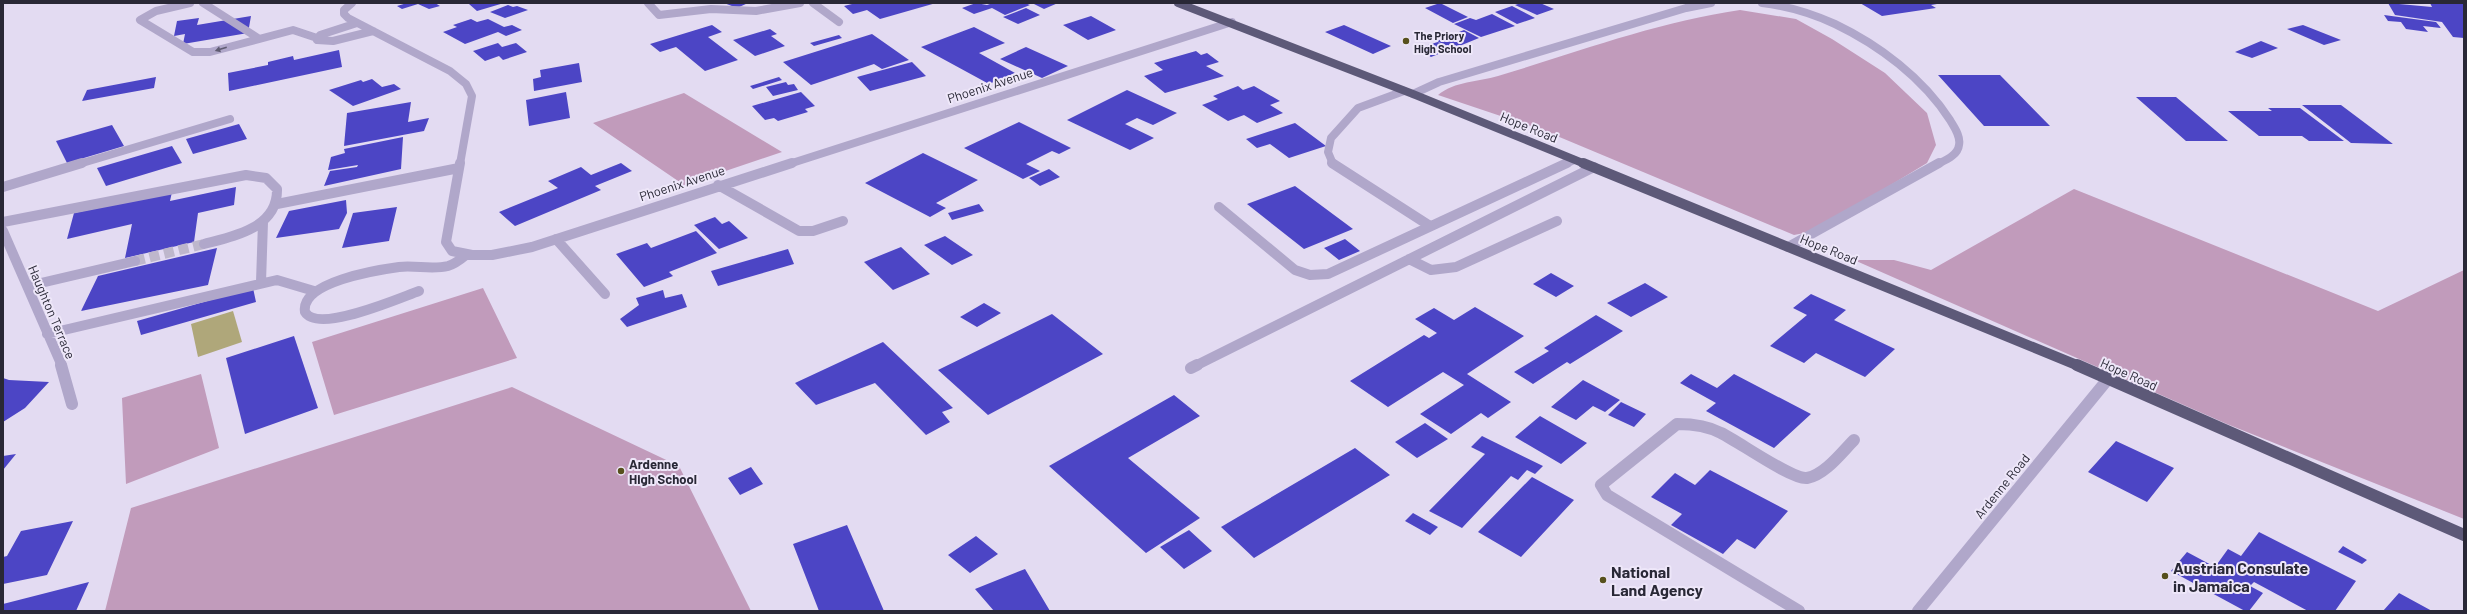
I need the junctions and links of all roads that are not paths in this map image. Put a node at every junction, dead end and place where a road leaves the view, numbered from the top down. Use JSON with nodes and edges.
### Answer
{"nodes":[{"id":1,"x":190,"y":3,"type":"edge"},
{"id":2,"x":203,"y":3,"type":"edge"},
{"id":3,"x":352,"y":3,"type":"edge"},
{"id":4,"x":648,"y":3,"type":"edge"},
{"id":5,"x":800,"y":3,"type":"edge"},
{"id":6,"x":813,"y":3,"type":"edge"},
{"id":7,"x":1178,"y":3,"type":"edge"},
{"id":8,"x":1711,"y":3,"type":"edge"},
{"id":9,"x":1762,"y":3,"type":"edge"},
{"id":10,"x":839,"y":22,"type":"dead end"},
{"id":11,"x":1232,"y":22,"type":"junction"},
{"id":12,"x":357,"y":23,"type":"junction"},
{"id":13,"x":373,"y":31,"type":"junction"},
{"id":14,"x":258,"y":38,"type":"junction"},
{"id":15,"x":317,"y":38,"type":"junction"},
{"id":16,"x":1409,"y":92,"type":"junction"},
{"id":17,"x":230,"y":119,"type":"dead end"},
{"id":18,"x":1574,"y":160,"type":"junction"},
{"id":19,"x":1594,"y":167,"type":"junction"},
{"id":20,"x":459,"y":168,"type":"junction"},
{"id":21,"x":718,"y":185,"type":"junction"},
{"id":22,"x":3,"y":187,"type":"edge"},
{"id":23,"x":277,"y":204,"type":"junction"},
{"id":24,"x":1219,"y":207,"type":"dead end"},
{"id":25,"x":843,"y":220,"type":"dead end"},
{"id":26,"x":1557,"y":221,"type":"dead end"},
{"id":27,"x":3,"y":222,"type":"edge"},
{"id":28,"x":263,"y":222,"type":"junction"},
{"id":29,"x":1430,"y":226,"type":"junction"},
{"id":30,"x":3,"y":231,"type":"edge"},
{"id":31,"x":556,"y":239,"type":"junction"},
{"id":32,"x":204,"y":244,"type":"tunnel mouth"},
{"id":33,"x":1788,"y":246,"type":"junction"},
{"id":34,"x":466,"y":255,"type":"junction"},
{"id":35,"x":1409,"y":259,"type":"junction"},
{"id":36,"x":135,"y":261,"type":"tunnel mouth"},
{"id":37,"x":261,"y":282,"type":"junction"},
{"id":38,"x":28,"y":286,"type":"junction"},
{"id":39,"x":419,"y":291,"type":"dead end"},
{"id":40,"x":314,"y":292,"type":"junction"},
{"id":41,"x":605,"y":294,"type":"dead end"},
{"id":42,"x":47,"y":334,"type":"junction"},
{"id":43,"x":1190,"y":368,"type":"dead end"},
{"id":44,"x":2108,"y":379,"type":"junction"},
{"id":45,"x":72,"y":404,"type":"dead end"},
{"id":46,"x":1854,"y":440,"type":"dead end"},
{"id":47,"x":2464,"y":535,"type":"edge"},
{"id":48,"x":1799,"y":611,"type":"edge"},
{"id":49,"x":1918,"y":611,"type":"edge"}],
"edges":[{"from":14,"to":1,"type":"street","one_way":true},
{"from":2,"to":14,"type":"street"},
{"from":3,"to":12,"type":"street"},
{"from":4,"to":5,"type":"street"},
{"from":6,"to":10,"type":"street"},
{"from":7,"to":11,"type":"main road","name":"Hope Road"},
{"from":8,"to":16,"type":"street"},
{"from":9,"to":33,"type":"street"},
{"from":11,"to":16,"type":"main road","name":"Hope Road"},
{"from":11,"to":21,"type":"street","name":"Phoenix Avenue"},
{"from":12,"to":13,"type":"street"},
{"from":12,"to":15,"type":"street"},
{"from":13,"to":15,"type":"street"},
{"from":13,"to":20,"type":"street"},
{"from":14,"to":15,"type":"street"},
{"from":16,"to":18,"type":"main road","name":"Hope Road"},
{"from":16,"to":29,"type":"street"},
{"from":17,"to":22,"type":"street"},
{"from":18,"to":19,"type":"main road","name":"Hope Road"},
{"from":18,"to":29,"type":"street"},
{"from":19,"to":33,"type":"main road","name":"Hope Road"},
{"from":19,"to":35,"type":"street"},
{"from":20,"to":23,"type":"street"},
{"from":20,"to":34,"type":"street"},
{"from":21,"to":25,"type":"street"},
{"from":21,"to":31,"type":"street","name":"Phoenix Avenue"},
{"from":23,"to":27,"type":"street"},
{"from":23,"to":28,"type":"street"},
{"from":24,"to":29,"type":"street"},
{"from":26,"to":35,"type":"street"},
{"from":28,"to":32,"type":"street"},
{"from":28,"to":37,"type":"street"},
{"from":30,"to":38,"type":"street","name":"Haughton Terrace"},
{"from":31,"to":34,"type":"street","name":"Phoenix Avenue"},
{"from":31,"to":41,"type":"street"},
{"from":33,"to":44,"type":"main road","name":"Hope Road"},
{"from":34,"to":40,"type":"street"},
{"from":35,"to":43,"type":"street"},
{"from":36,"to":38,"type":"street"},
{"from":37,"to":40,"type":"street"},
{"from":37,"to":42,"type":"street"},
{"from":38,"to":42,"type":"street","name":"Haughton Terrace"},
{"from":39,"to":40,"type":"street"},
{"from":42,"to":45,"type":"street","name":"Haughton Terrace"},
{"from":44,"to":47,"type":"main road","name":"Hope Road"},
{"from":44,"to":49,"type":"street","name":"Ardenne Road"},
{"from":46,"to":48,"type":"street"}]}
